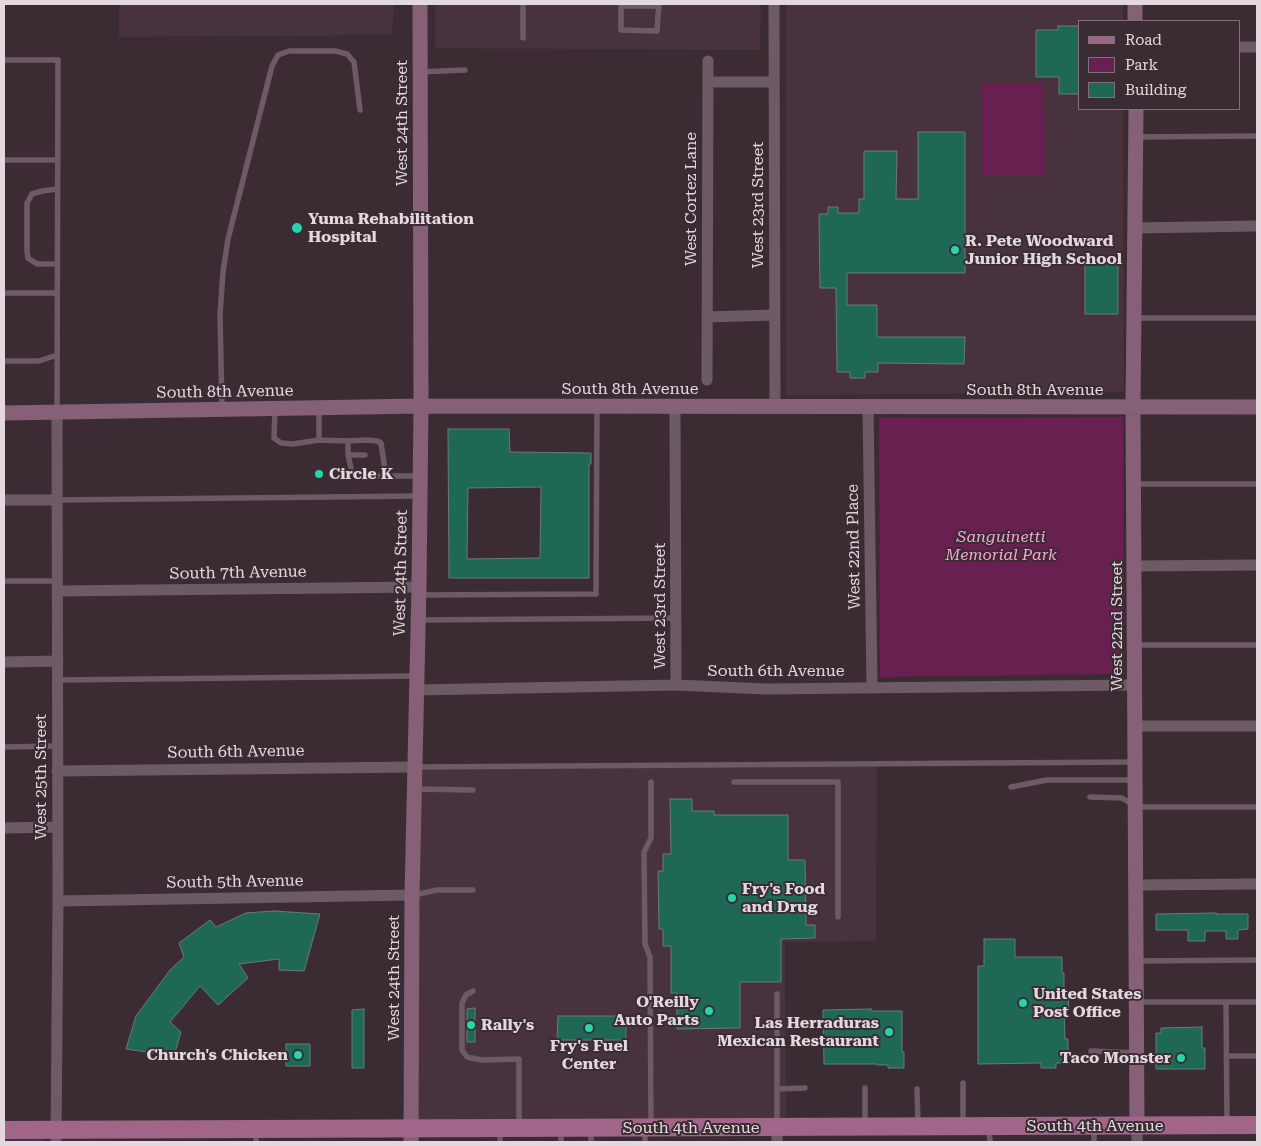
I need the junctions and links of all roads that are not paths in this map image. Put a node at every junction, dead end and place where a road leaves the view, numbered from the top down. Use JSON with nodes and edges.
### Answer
{"nodes":[{"id":1,"x":420,"y":4,"type":"edge"},
{"id":2,"x":523,"y":4,"type":"edge"},
{"id":3,"x":774,"y":4,"type":"edge"},
{"id":4,"x":1135,"y":4,"type":"edge"},
{"id":5,"x":659,"y":5,"type":"edge"},
{"id":6,"x":1135,"y":20,"type":"edge"},
{"id":7,"x":523,"y":38,"type":"dead end"},
{"id":8,"x":1241,"y":47,"type":"edge"},
{"id":9,"x":1257,"y":48,"type":"edge"},
{"id":10,"x":4,"y":60,"type":"edge"},
{"id":11,"x":708,"y":61,"type":"dead end"},
{"id":12,"x":465,"y":70,"type":"dead end"},
{"id":13,"x":420,"y":72,"type":"junction"},
{"id":14,"x":708,"y":82,"type":"junction"},
{"id":15,"x":774,"y":82,"type":"junction"},
{"id":16,"x":360,"y":110,"type":"dead end"},
{"id":17,"x":1136,"y":110,"type":"edge"},
{"id":18,"x":1257,"y":136,"type":"edge"},
{"id":19,"x":1136,"y":137,"type":"junction"},
{"id":20,"x":4,"y":160,"type":"edge"},
{"id":21,"x":58,"y":160,"type":"junction"},
{"id":22,"x":58,"y":189,"type":"junction"},
{"id":23,"x":1257,"y":226,"type":"edge"},
{"id":24,"x":1135,"y":228,"type":"junction"},
{"id":25,"x":58,"y":264,"type":"junction"},
{"id":26,"x":58,"y":292,"type":"junction"},
{"id":27,"x":4,"y":293,"type":"edge"},
{"id":28,"x":774,"y":314,"type":"junction"},
{"id":29,"x":707,"y":316,"type":"junction"},
{"id":30,"x":1134,"y":318,"type":"junction"},
{"id":31,"x":1257,"y":318,"type":"edge"},
{"id":32,"x":58,"y":355,"type":"junction"},
{"id":33,"x":4,"y":361,"type":"edge"},
{"id":34,"x":707,"y":380,"type":"dead end"},
{"id":35,"x":421,"y":406,"type":"junction"},
{"id":36,"x":775,"y":406,"type":"junction"},
{"id":37,"x":319,"y":407,"type":"junction"},
{"id":38,"x":596,"y":407,"type":"junction"},
{"id":39,"x":675,"y":407,"type":"junction"},
{"id":40,"x":868,"y":407,"type":"junction"},
{"id":41,"x":1133,"y":407,"type":"junction"},
{"id":42,"x":1257,"y":407,"type":"edge"},
{"id":43,"x":275,"y":408,"type":"junction"},
{"id":44,"x":222,"y":409,"type":"junction"},
{"id":45,"x":4,"y":412,"type":"edge"},
{"id":46,"x":58,"y":412,"type":"junction"},
{"id":47,"x":319,"y":440,"type":"junction"},
{"id":48,"x":348,"y":441,"type":"junction"},
{"id":49,"x":348,"y":455,"type":"junction"},
{"id":50,"x":365,"y":455,"type":"dead end"},
{"id":51,"x":376,"y":455,"type":"dead end"},
{"id":52,"x":383,"y":455,"type":"junction"},
{"id":53,"x":386,"y":476,"type":"junction"},
{"id":54,"x":420,"y":476,"type":"junction"},
{"id":55,"x":1133,"y":484,"type":"junction"},
{"id":56,"x":1257,"y":484,"type":"edge"},
{"id":57,"x":420,"y":496,"type":"junction"},
{"id":58,"x":4,"y":500,"type":"edge"},
{"id":59,"x":58,"y":500,"type":"junction"},
{"id":60,"x":1257,"y":565,"type":"edge"},
{"id":61,"x":1135,"y":566,"type":"junction"},
{"id":62,"x":4,"y":581,"type":"edge"},
{"id":63,"x":58,"y":586,"type":"junction"},
{"id":64,"x":419,"y":591,"type":"junction"},
{"id":65,"x":676,"y":618,"type":"junction"},
{"id":66,"x":418,"y":620,"type":"junction"},
{"id":67,"x":1135,"y":645,"type":"junction"},
{"id":68,"x":1257,"y":645,"type":"edge"},
{"id":69,"x":58,"y":661,"type":"junction"},
{"id":70,"x":4,"y":662,"type":"edge"},
{"id":71,"x":58,"y":680,"type":"junction"},
{"id":72,"x":417,"y":683,"type":"junction"},
{"id":73,"x":1134,"y":685,"type":"junction"},
{"id":74,"x":676,"y":686,"type":"junction"},
{"id":75,"x":872,"y":687,"type":"junction"},
{"id":76,"x":1136,"y":726,"type":"junction"},
{"id":77,"x":1257,"y":726,"type":"edge"},
{"id":78,"x":57,"y":746,"type":"junction"},
{"id":79,"x":4,"y":747,"type":"edge"},
{"id":80,"x":1136,"y":762,"type":"junction"},
{"id":81,"x":415,"y":767,"type":"junction"},
{"id":82,"x":57,"y":770,"type":"junction"},
{"id":83,"x":1136,"y":780,"type":"junction"},
{"id":84,"x":651,"y":782,"type":"dead end"},
{"id":85,"x":734,"y":782,"type":"dead end"},
{"id":86,"x":1010,"y":787,"type":"dead end"},
{"id":87,"x":414,"y":789,"type":"junction"},
{"id":88,"x":473,"y":790,"type":"dead end"},
{"id":89,"x":1090,"y":797,"type":"dead end"},
{"id":90,"x":1136,"y":807,"type":"junction"},
{"id":91,"x":1257,"y":807,"type":"edge"},
{"id":92,"x":57,"y":827,"type":"junction"},
{"id":93,"x":4,"y":828,"type":"edge"},
{"id":94,"x":1257,"y":884,"type":"edge"},
{"id":95,"x":1135,"y":885,"type":"junction"},
{"id":96,"x":473,"y":890,"type":"dead end"},
{"id":97,"x":412,"y":895,"type":"junction"},
{"id":98,"x":58,"y":901,"type":"junction"},
{"id":99,"x":838,"y":917,"type":"dead end"},
{"id":100,"x":1257,"y":960,"type":"edge"},
{"id":101,"x":1136,"y":961,"type":"junction"},
{"id":102,"x":473,"y":991,"type":"dead end"},
{"id":103,"x":777,"y":994,"type":"dead end"},
{"id":104,"x":1136,"y":1002,"type":"junction"},
{"id":105,"x":1226,"y":1002,"type":"junction"},
{"id":106,"x":1257,"y":1002,"type":"edge"},
{"id":107,"x":1091,"y":1051,"type":"dead end"},
{"id":108,"x":1136,"y":1053,"type":"junction"},
{"id":109,"x":1226,"y":1056,"type":"junction"},
{"id":110,"x":1257,"y":1056,"type":"edge"},
{"id":111,"x":963,"y":1083,"type":"dead end"},
{"id":112,"x":805,"y":1088,"type":"dead end"},
{"id":113,"x":865,"y":1088,"type":"dead end"},
{"id":114,"x":917,"y":1088,"type":"dead end"},
{"id":115,"x":777,"y":1089,"type":"junction"},
{"id":116,"x":1227,"y":1126,"type":"junction"},
{"id":117,"x":1257,"y":1126,"type":"edge"},
{"id":118,"x":865,"y":1127,"type":"junction"},
{"id":119,"x":918,"y":1127,"type":"junction"},
{"id":120,"x":963,"y":1127,"type":"junction"},
{"id":121,"x":519,"y":1129,"type":"junction"},
{"id":122,"x":4,"y":1130,"type":"edge"},
{"id":123,"x":647,"y":1133,"type":"edge"},
{"id":124,"x":989,"y":1134,"type":"edge"},
{"id":125,"x":1094,"y":1134,"type":"edge"},
{"id":126,"x":1137,"y":1134,"type":"edge"},
{"id":127,"x":256,"y":1135,"type":"edge"},
{"id":128,"x":411,"y":1135,"type":"edge"},
{"id":129,"x":500,"y":1135,"type":"edge"},
{"id":130,"x":561,"y":1135,"type":"edge"},
{"id":131,"x":591,"y":1135,"type":"edge"},
{"id":132,"x":777,"y":1135,"type":"edge"},
{"id":133,"x":56,"y":1136,"type":"edge"}],
"edges":[{"from":1,"to":13,"type":"street","name":"West 24th Street"},
{"from":2,"to":7,"type":"lane"},
{"from":3,"to":15,"type":"street","name":"West 23rd Street"},
{"from":4,"to":6,"type":"street"},
{"from":5,"to":5,"type":"lane"},
{"from":8,"to":9,"type":"street"},
{"from":10,"to":21,"type":"lane"},
{"from":11,"to":14,"type":"street","name":"West Cortez Lane"},
{"from":12,"to":13,"type":"lane"},
{"from":13,"to":35,"type":"street","name":"West 24th Street"},
{"from":14,"to":15,"type":"street"},
{"from":14,"to":29,"type":"street","name":"West Cortez Lane"},
{"from":15,"to":28,"type":"street","name":"West 23rd Street"},
{"from":16,"to":44,"type":"lane"},
{"from":17,"to":19,"type":"street","name":"West 22nd Street"},
{"from":18,"to":19,"type":"lane"},
{"from":19,"to":24,"type":"street","name":"West 22nd Street"},
{"from":20,"to":21,"type":"lane"},
{"from":21,"to":22,"type":"lane"},
{"from":22,"to":25,"type":"lane"},
{"from":22,"to":25,"type":"lane"},
{"from":23,"to":24,"type":"street"},
{"from":24,"to":30,"type":"street","name":"West 22nd Street"},
{"from":25,"to":26,"type":"lane"},
{"from":26,"to":27,"type":"lane"},
{"from":26,"to":32,"type":"lane"},
{"from":28,"to":29,"type":"street"},
{"from":28,"to":36,"type":"street","name":"West 23rd Street"},
{"from":29,"to":34,"type":"street","name":"West Cortez Lane"},
{"from":30,"to":31,"type":"lane"},
{"from":30,"to":41,"type":"street","name":"West 22nd Street"},
{"from":32,"to":33,"type":"lane"},
{"from":32,"to":46,"type":"lane"},
{"from":35,"to":37,"type":"street","name":"South 8th Avenue"},
{"from":35,"to":38,"type":"street","name":"South 8th Avenue"},
{"from":35,"to":54,"type":"street","name":"West 24th Street"},
{"from":36,"to":39,"type":"street","name":"South 8th Avenue"},
{"from":36,"to":40,"type":"street","name":"South 8th Avenue"},
{"from":37,"to":43,"type":"street","name":"South 8th Avenue"},
{"from":37,"to":47,"type":"lane"},
{"from":38,"to":39,"type":"street","name":"South 8th Avenue"},
{"from":38,"to":64,"type":"lane"},
{"from":39,"to":65,"type":"street","name":"West 23rd Street"},
{"from":40,"to":41,"type":"street","name":"South 8th Avenue"},
{"from":40,"to":75,"type":"street","name":"West 22nd Place"},
{"from":41,"to":42,"type":"street","name":"South 8th Avenue"},
{"from":41,"to":55,"type":"street","name":"West 22nd Street"},
{"from":43,"to":44,"type":"street","name":"South 8th Avenue"},
{"from":43,"to":47,"type":"lane"},
{"from":44,"to":46,"type":"street","name":"South 8th Avenue"},
{"from":45,"to":46,"type":"street","name":"South 8th Avenue"},
{"from":46,"to":59,"type":"street","name":"West 25th Street"},
{"from":47,"to":48,"type":"lane"},
{"from":48,"to":49,"type":"lane"},
{"from":48,"to":52,"type":"lane"},
{"from":49,"to":50,"type":"lane"},
{"from":49,"to":53,"type":"lane"},
{"from":51,"to":52,"type":"lane"},
{"from":52,"to":53,"type":"lane"},
{"from":53,"to":54,"type":"lane"},
{"from":54,"to":57,"type":"street","name":"West 24th Street"},
{"from":55,"to":56,"type":"lane"},
{"from":55,"to":61,"type":"street","name":"West 22nd Street"},
{"from":57,"to":59,"type":"lane"},
{"from":57,"to":64,"type":"street","name":"West 24th Street"},
{"from":58,"to":59,"type":"street"},
{"from":59,"to":63,"type":"street","name":"West 25th Street"},
{"from":60,"to":61,"type":"street"},
{"from":61,"to":67,"type":"street","name":"West 22nd Street"},
{"from":62,"to":63,"type":"lane"},
{"from":63,"to":64,"type":"street","name":"South 7th Avenue"},
{"from":63,"to":69,"type":"street","name":"West 25th Street"},
{"from":64,"to":66,"type":"street","name":"West 24th Street"},
{"from":65,"to":66,"type":"lane"},
{"from":65,"to":74,"type":"street","name":"West 23rd Street"},
{"from":66,"to":72,"type":"street","name":"West 24th Street"},
{"from":67,"to":68,"type":"lane"},
{"from":67,"to":73,"type":"street","name":"West 22nd Street"},
{"from":69,"to":70,"type":"street"},
{"from":69,"to":71,"type":"street","name":"West 25th Street"},
{"from":71,"to":72,"type":"lane"},
{"from":71,"to":78,"type":"street","name":"West 25th Street"},
{"from":72,"to":74,"type":"street","name":"South 6th Avenue"},
{"from":72,"to":81,"type":"street","name":"West 24th Street"},
{"from":73,"to":75,"type":"street","name":"South 6th Avenue"},
{"from":73,"to":76,"type":"street","name":"West 22nd Street"},
{"from":74,"to":75,"type":"street","name":"South 6th Avenue"},
{"from":76,"to":77,"type":"street"},
{"from":76,"to":80,"type":"street","name":"West 22nd Street"},
{"from":78,"to":79,"type":"lane"},
{"from":78,"to":82,"type":"street","name":"West 25th Street"},
{"from":80,"to":81,"type":"lane"},
{"from":80,"to":83,"type":"street","name":"West 22nd Street"},
{"from":81,"to":82,"type":"street","name":"South 6th Avenue"},
{"from":81,"to":87,"type":"street","name":"West 24th Street"},
{"from":82,"to":92,"type":"street","name":"West 25th Street"},
{"from":83,"to":86,"type":"lane"},
{"from":83,"to":90,"type":"street","name":"West 22nd Street"},
{"from":84,"to":123,"type":"lane"},
{"from":85,"to":99,"type":"lane"},
{"from":87,"to":88,"type":"lane"},
{"from":87,"to":97,"type":"street","name":"West 24th Street"},
{"from":89,"to":90,"type":"lane"},
{"from":90,"to":91,"type":"lane"},
{"from":90,"to":95,"type":"street","name":"West 22nd Street"},
{"from":92,"to":93,"type":"street"},
{"from":92,"to":98,"type":"street","name":"West 25th Street"},
{"from":94,"to":95,"type":"street"},
{"from":95,"to":101,"type":"street","name":"West 22nd Street"},
{"from":96,"to":97,"type":"lane"},
{"from":97,"to":98,"type":"street","name":"South 5th Avenue"},
{"from":97,"to":128,"type":"street","name":"West 24th Street"},
{"from":98,"to":133,"type":"street","name":"West 25th Street"},
{"from":100,"to":101,"type":"lane"},
{"from":101,"to":104,"type":"street","name":"West 22nd Street"},
{"from":102,"to":121,"type":"lane"},
{"from":103,"to":115,"type":"lane"},
{"from":104,"to":105,"type":"lane"},
{"from":104,"to":108,"type":"street","name":"West 22nd Street"},
{"from":105,"to":106,"type":"lane"},
{"from":105,"to":109,"type":"lane"},
{"from":107,"to":108,"type":"lane"},
{"from":108,"to":126,"type":"street","name":"West 22nd Street"},
{"from":109,"to":110,"type":"lane"},
{"from":109,"to":116,"type":"lane"},
{"from":111,"to":120,"type":"lane"},
{"from":112,"to":115,"type":"lane"},
{"from":113,"to":118,"type":"lane"},
{"from":114,"to":119,"type":"lane"},
{"from":115,"to":132,"type":"lane"},
{"from":116,"to":117,"type":"main road","name":"South 4th Avenue"},
{"from":116,"to":126,"type":"main road","name":"South 4th Avenue"},
{"from":118,"to":119,"type":"main road","name":"South 4th Avenue"},
{"from":118,"to":132,"type":"main road","name":"South 4th Avenue"},
{"from":119,"to":120,"type":"main road","name":"South 4th Avenue"},
{"from":120,"to":124,"type":"main road","name":"South 4th Avenue"},
{"from":121,"to":129,"type":"main road","name":"South 4th Avenue"},
{"from":121,"to":130,"type":"main road","name":"South 4th Avenue"},
{"from":122,"to":133,"type":"main road","name":"South 4th Avenue"},
{"from":123,"to":131,"type":"main road","name":"South 4th Avenue"},
{"from":123,"to":132,"type":"main road","name":"South 4th Avenue"},
{"from":124,"to":125,"type":"main road","name":"South 4th Avenue"},
{"from":125,"to":126,"type":"main road","name":"South 4th Avenue"},
{"from":127,"to":128,"type":"main road","name":"South 4th Avenue"},
{"from":127,"to":133,"type":"main road","name":"South 4th Avenue"},
{"from":128,"to":129,"type":"main road","name":"South 4th Avenue"},
{"from":130,"to":131,"type":"main road","name":"South 4th Avenue"}]}
